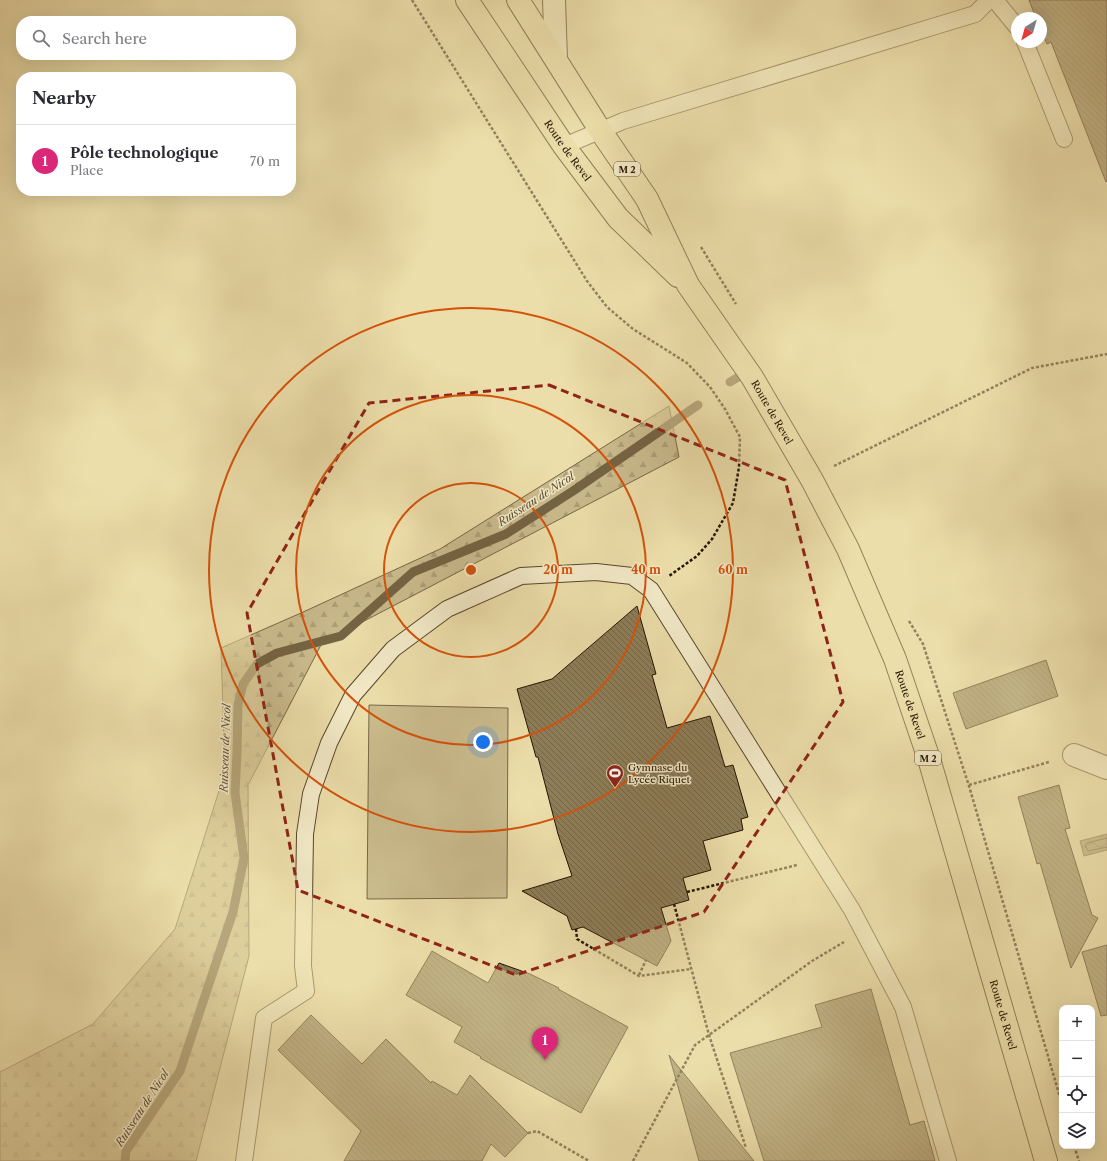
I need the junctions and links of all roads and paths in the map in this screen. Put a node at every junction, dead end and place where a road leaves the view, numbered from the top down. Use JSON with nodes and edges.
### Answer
{"nodes":[{"id":1,"x":412,"y":0,"type":"edge"},
{"id":2,"x":468,"y":0,"type":"edge"},
{"id":3,"x":518,"y":0,"type":"edge"},
{"id":4,"x":554,"y":0,"type":"edge"},
{"id":5,"x":989,"y":0,"type":"edge"},
{"id":6,"x":995,"y":0,"type":"edge"},
{"id":7,"x":1011,"y":20,"type":"edge"},
{"id":8,"x":1027,"y":48,"type":"edge"},
{"id":9,"x":556,"y":59,"type":"junction"},
{"id":10,"x":600,"y":130,"type":"junction"},
{"id":11,"x":1064,"y":139,"type":"dead end"},
{"id":12,"x":564,"y":146,"type":"junction"},
{"id":13,"x":698,"y":241,"type":"dead end"},
{"id":14,"x":688,"y":285,"type":"junction"},
{"id":15,"x":738,"y":307,"type":"dead end"},
{"id":16,"x":1107,"y":354,"type":"edge"},
{"id":17,"x":833,"y":466,"type":"dead end"},
{"id":18,"x":652,"y":590,"type":"junction"},
{"id":19,"x":1074,"y":755,"type":"joint"},
{"id":20,"x":1107,"y":768,"type":"edge"},
{"id":21,"x":969,"y":786,"type":"dead end"},
{"id":22,"x":821,"y":859,"type":"junction"},
{"id":23,"x":687,"y":892,"type":"dead end"},
{"id":24,"x":674,"y":904,"type":"dead end"},
{"id":25,"x":576,"y":929,"type":"dead end"},
{"id":26,"x":863,"y":931,"type":"junction"},
{"id":27,"x":646,"y":960,"type":"dead end"},
{"id":28,"x":691,"y":969,"type":"junction"},
{"id":29,"x":639,"y":976,"type":"junction"},
{"id":30,"x":709,"y":1035,"type":"junction"},
{"id":31,"x":528,"y":1133,"type":"dead end"},
{"id":32,"x":746,"y":1148,"type":"dead end"},
{"id":33,"x":1075,"y":1149,"type":"edge"},
{"id":34,"x":244,"y":1161,"type":"edge"},
{"id":35,"x":589,"y":1161,"type":"edge"},
{"id":36,"x":633,"y":1161,"type":"edge"},
{"id":37,"x":948,"y":1161,"type":"edge"},
{"id":38,"x":1046,"y":1161,"type":"edge"},
{"id":39,"x":1079,"y":1161,"type":"edge"}],
"edges":[{"from":1,"to":18,"type":"path"},
{"from":2,"to":12,"type":"main road","name":"Route de Revel","number":"M 2"},
{"from":3,"to":9,"type":"main road","name":"Route de Revel","number":"M 2"},
{"from":4,"to":9,"type":"street"},
{"from":5,"to":10,"type":"lane"},
{"from":6,"to":7,"type":"lane"},
{"from":8,"to":11,"type":"lane"},
{"from":9,"to":10,"type":"main road","name":"Route de Revel","number":"M 2"},
{"from":10,"to":12,"type":"lane"},
{"from":10,"to":14,"type":"main road","name":"Route de Revel","number":"M 2"},
{"from":12,"to":14,"type":"main road","name":"Route de Revel","number":"M 2"},
{"from":13,"to":15,"type":"path"},
{"from":14,"to":38,"type":"main road","name":"Route de Revel","number":"M 2"},
{"from":16,"to":17,"type":"path"},
{"from":18,"to":22,"type":"lane"},
{"from":18,"to":34,"type":"lane"},
{"from":19,"to":20,"type":"street"},
{"from":19,"to":21,"type":"path"},
{"from":22,"to":23,"type":"path"},
{"from":22,"to":26,"type":"lane"},
{"from":24,"to":28,"type":"path"},
{"from":25,"to":29,"type":"path"},
{"from":26,"to":30,"type":"path"},
{"from":26,"to":37,"type":"lane"},
{"from":27,"to":29,"type":"path"},
{"from":28,"to":29,"type":"path"},
{"from":28,"to":30,"type":"path"},
{"from":30,"to":32,"type":"path"},
{"from":30,"to":36,"type":"path"},
{"from":31,"to":35,"type":"path"},
{"from":33,"to":39,"type":"path"}]}
